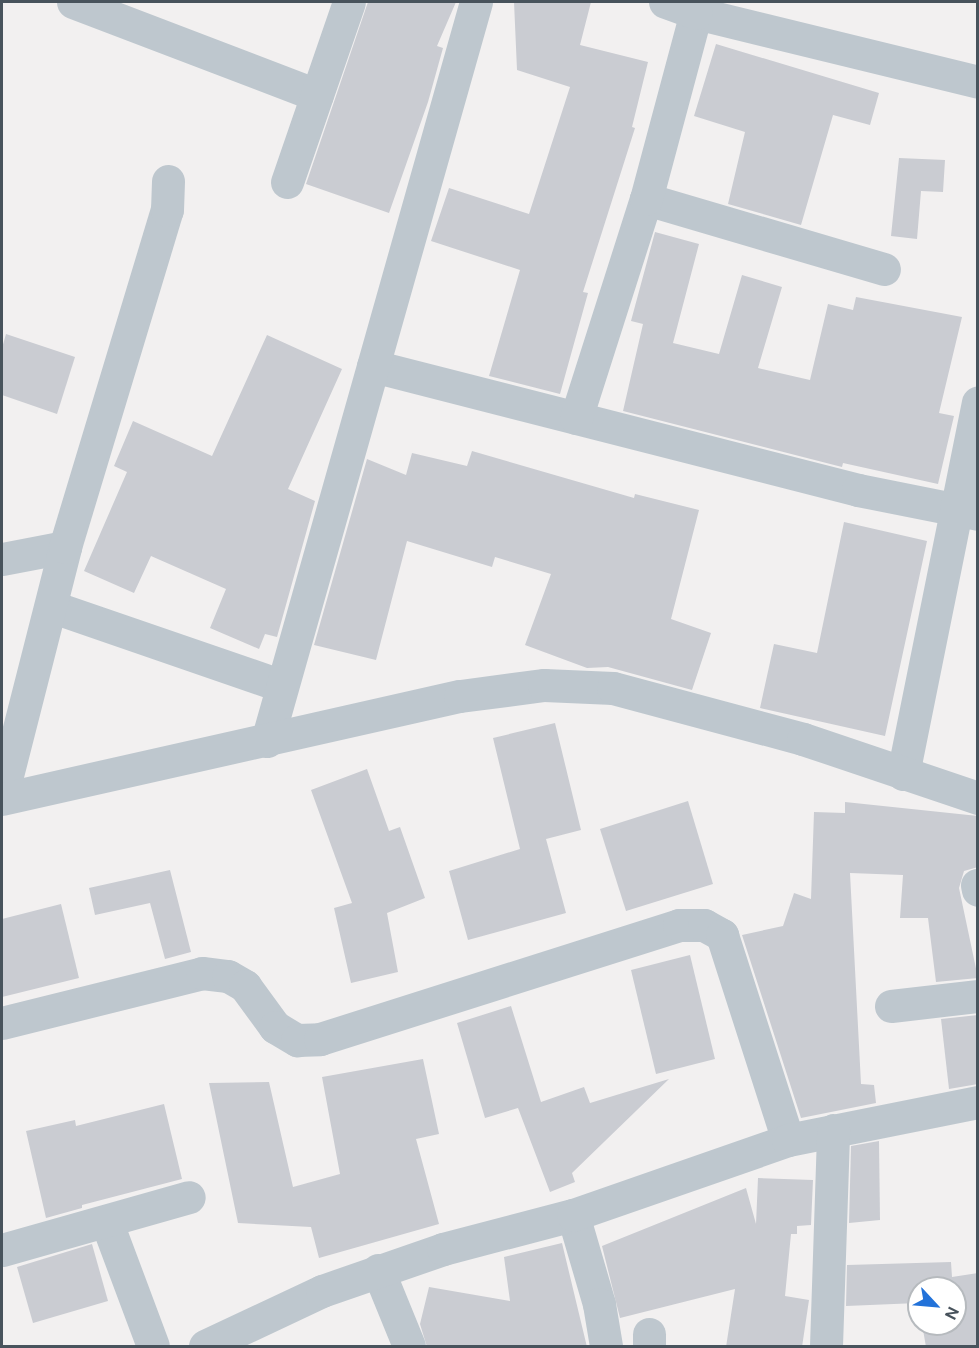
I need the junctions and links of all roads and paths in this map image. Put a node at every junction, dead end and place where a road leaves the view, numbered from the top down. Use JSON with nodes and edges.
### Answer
{"nodes":[{"id":1,"x":73,"y":2,"type":"edge"},
{"id":2,"x":348,"y":2,"type":"edge"},
{"id":3,"x":476,"y":2,"type":"edge"},
{"id":4,"x":665,"y":2,"type":"edge"},
{"id":5,"x":736,"y":12,"type":"edge"},
{"id":6,"x":696,"y":13,"type":"junction"},
{"id":7,"x":978,"y":82,"type":"edge"},
{"id":8,"x":317,"y":95,"type":"junction"},
{"id":9,"x":168,"y":181,"type":"dead end"},
{"id":10,"x":287,"y":183,"type":"dead end"},
{"id":11,"x":646,"y":199,"type":"junction"},
{"id":12,"x":884,"y":269,"type":"dead end"},
{"id":13,"x":373,"y":366,"type":"junction"},
{"id":14,"x":978,"y":403,"type":"edge"},
{"id":15,"x":576,"y":418,"type":"junction"},
{"id":16,"x":967,"y":512,"type":"edge"},
{"id":17,"x":2,"y":536,"type":"edge"},
{"id":18,"x":58,"y":548,"type":"junction"},
{"id":19,"x":2,"y":560,"type":"edge"},
{"id":20,"x":53,"y":607,"type":"junction"},
{"id":21,"x":282,"y":686,"type":"junction"},
{"id":22,"x":267,"y":741,"type":"junction"},
{"id":23,"x":903,"y":774,"type":"junction"},
{"id":24,"x":2,"y":797,"type":"edge"},
{"id":25,"x":978,"y":798,"type":"edge"},
{"id":26,"x":978,"y":996,"type":"edge"},
{"id":27,"x":891,"y":1006,"type":"dead end"},
{"id":28,"x":2,"y":1023,"type":"edge"},
{"id":29,"x":978,"y":1102,"type":"edge"},
{"id":30,"x":833,"y":1130,"type":"junction"},
{"id":31,"x":788,"y":1140,"type":"junction"},
{"id":32,"x":189,"y":1197,"type":"dead end"},
{"id":33,"x":573,"y":1215,"type":"junction"},
{"id":34,"x":106,"y":1223,"type":"junction"},
{"id":35,"x":2,"y":1250,"type":"edge"},
{"id":36,"x":378,"y":1270,"type":"junction"},
{"id":37,"x":153,"y":1347,"type":"edge"},
{"id":38,"x":205,"y":1347,"type":"edge"},
{"id":39,"x":409,"y":1347,"type":"edge"},
{"id":40,"x":606,"y":1347,"type":"edge"},
{"id":41,"x":826,"y":1347,"type":"edge"}],
"edges":[{"from":1,"to":8,"type":"street"},
{"from":2,"to":8,"type":"street"},
{"from":3,"to":13,"type":"street"},
{"from":4,"to":6,"type":"street"},
{"from":5,"to":6,"type":"street"},
{"from":5,"to":7,"type":"street"},
{"from":6,"to":11,"type":"street"},
{"from":8,"to":10,"type":"street"},
{"from":9,"to":18,"type":"street"},
{"from":11,"to":12,"type":"street"},
{"from":11,"to":15,"type":"street"},
{"from":13,"to":15,"type":"street"},
{"from":13,"to":21,"type":"street"},
{"from":14,"to":16,"type":"street"},
{"from":15,"to":16,"type":"street"},
{"from":16,"to":23,"type":"street"},
{"from":17,"to":18,"type":"street"},
{"from":18,"to":19,"type":"street"},
{"from":18,"to":20,"type":"street"},
{"from":20,"to":21,"type":"street"},
{"from":20,"to":24,"type":"street"},
{"from":21,"to":22,"type":"street"},
{"from":22,"to":23,"type":"street"},
{"from":22,"to":24,"type":"street"},
{"from":23,"to":25,"type":"street"},
{"from":26,"to":27,"type":"street"},
{"from":28,"to":31,"type":"street"},
{"from":29,"to":30,"type":"street"},
{"from":30,"to":31,"type":"street"},
{"from":30,"to":41,"type":"street"},
{"from":31,"to":33,"type":"street"},
{"from":32,"to":34,"type":"street"},
{"from":33,"to":36,"type":"street"},
{"from":33,"to":40,"type":"street"},
{"from":34,"to":35,"type":"street"},
{"from":34,"to":37,"type":"street"},
{"from":36,"to":38,"type":"street"},
{"from":36,"to":39,"type":"street"}]}
